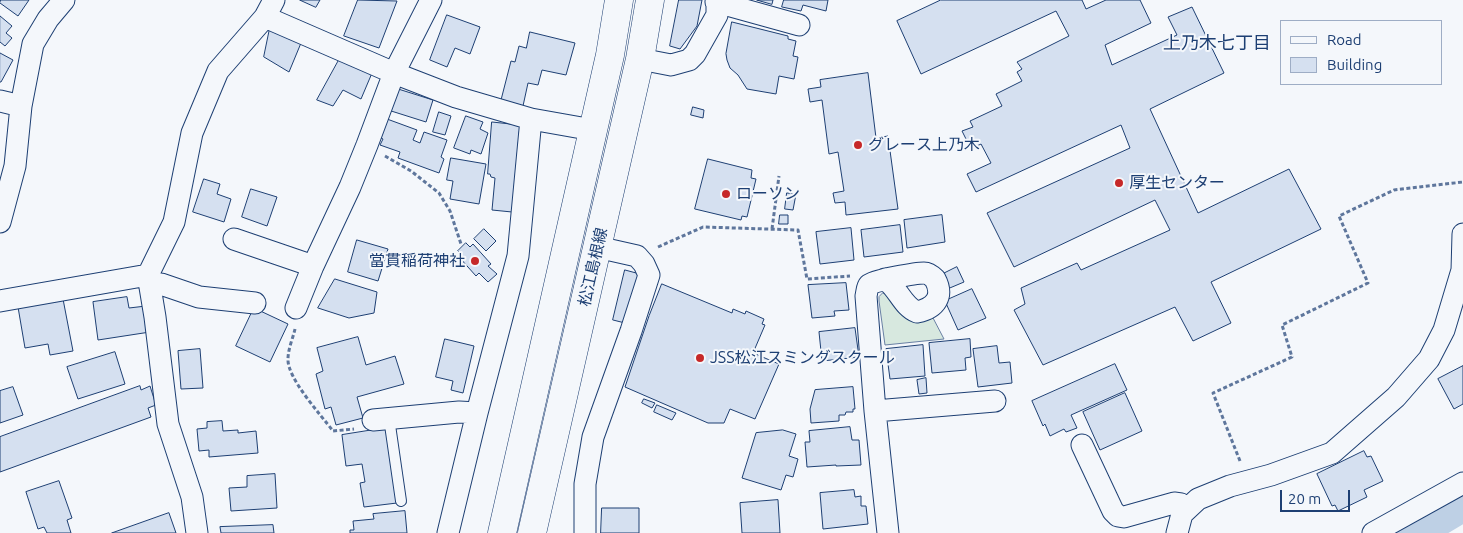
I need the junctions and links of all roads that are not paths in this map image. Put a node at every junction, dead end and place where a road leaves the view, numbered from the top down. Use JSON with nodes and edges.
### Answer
{"nodes":[{"id":1,"x":64,"y":0,"type":"edge"},
{"id":2,"x":431,"y":0,"type":"edge"},
{"id":3,"x":619,"y":0,"type":"edge"},
{"id":4,"x":650,"y":0,"type":"edge"},
{"id":5,"x":716,"y":1,"type":"edge"},
{"id":6,"x":269,"y":8,"type":"edge"},
{"id":7,"x":799,"y":25,"type":"dead end"},
{"id":8,"x":640,"y":59,"type":"junction"},
{"id":9,"x":394,"y":73,"type":"junction"},
{"id":10,"x":0,"y":101,"type":"edge"},
{"id":11,"x":21,"y":106,"type":"junction"},
{"id":12,"x":531,"y":119,"type":"junction"},
{"id":13,"x":593,"y":130,"type":"junction"},
{"id":14,"x":0,"y":222,"type":"edge"},
{"id":15,"x":1463,"y":234,"type":"edge"},
{"id":16,"x":234,"y":239,"type":"dead end"},
{"id":17,"x":597,"y":247,"type":"junction"},
{"id":18,"x":313,"y":266,"type":"junction"},
{"id":19,"x":149,"y":281,"type":"junction"},
{"id":20,"x":877,"y":282,"type":"road end"},
{"id":21,"x":0,"y":301,"type":"edge"},
{"id":22,"x":255,"y":303,"type":"dead end"},
{"id":23,"x":296,"y":308,"type":"road end"},
{"id":24,"x":995,"y":401,"type":"dead end"},
{"id":25,"x":875,"y":411,"type":"junction"},
{"id":26,"x":477,"y":413,"type":"junction"},
{"id":27,"x":382,"y":419,"type":"joint"},
{"id":28,"x":1082,"y":445,"type":"dead end"},
{"id":29,"x":1463,"y":483,"type":"edge"},
{"id":30,"x":400,"y":501,"type":"dead end"},
{"id":31,"x":1187,"y":508,"type":"junction"},
{"id":32,"x":197,"y":533,"type":"edge"},
{"id":33,"x":448,"y":533,"type":"edge"},
{"id":34,"x":502,"y":533,"type":"edge"},
{"id":35,"x":532,"y":533,"type":"edge"},
{"id":36,"x":586,"y":533,"type":"edge"},
{"id":37,"x":888,"y":533,"type":"edge"},
{"id":38,"x":1177,"y":533,"type":"edge"},
{"id":39,"x":1373,"y":533,"type":"edge"}],
"edges":[{"from":1,"to":11,"type":"street"},
{"from":2,"to":9,"type":"street"},
{"from":3,"to":13,"type":"main road","name":"松江島根線"},
{"from":4,"to":8,"type":"main road","name":"松江島根線"},
{"from":5,"to":7,"type":"street"},
{"from":5,"to":8,"type":"street"},
{"from":6,"to":9,"type":"street"},
{"from":6,"to":19,"type":"street"},
{"from":8,"to":17,"type":"main road","name":"松江島根線"},
{"from":9,"to":12,"type":"street"},
{"from":9,"to":18,"type":"street"},
{"from":10,"to":11,"type":"street"},
{"from":11,"to":14,"type":"street"},
{"from":12,"to":13,"type":"street"},
{"from":12,"to":26,"type":"street"},
{"from":13,"to":34,"type":"main road","name":"松江島根線"},
{"from":15,"to":31,"type":"street"},
{"from":16,"to":18,"type":"street"},
{"from":17,"to":35,"type":"main road","name":"松江島根線"},
{"from":17,"to":36,"type":"street"},
{"from":18,"to":23,"type":"street"},
{"from":19,"to":21,"type":"street"},
{"from":19,"to":22,"type":"street"},
{"from":19,"to":32,"type":"street"},
{"from":20,"to":25,"type":"street"},
{"from":24,"to":25,"type":"street"},
{"from":25,"to":37,"type":"street"},
{"from":26,"to":27,"type":"street"},
{"from":26,"to":33,"type":"street"},
{"from":27,"to":30,"type":"lane"},
{"from":28,"to":31,"type":"street"},
{"from":29,"to":39,"type":"street"},
{"from":31,"to":38,"type":"street"}]}
